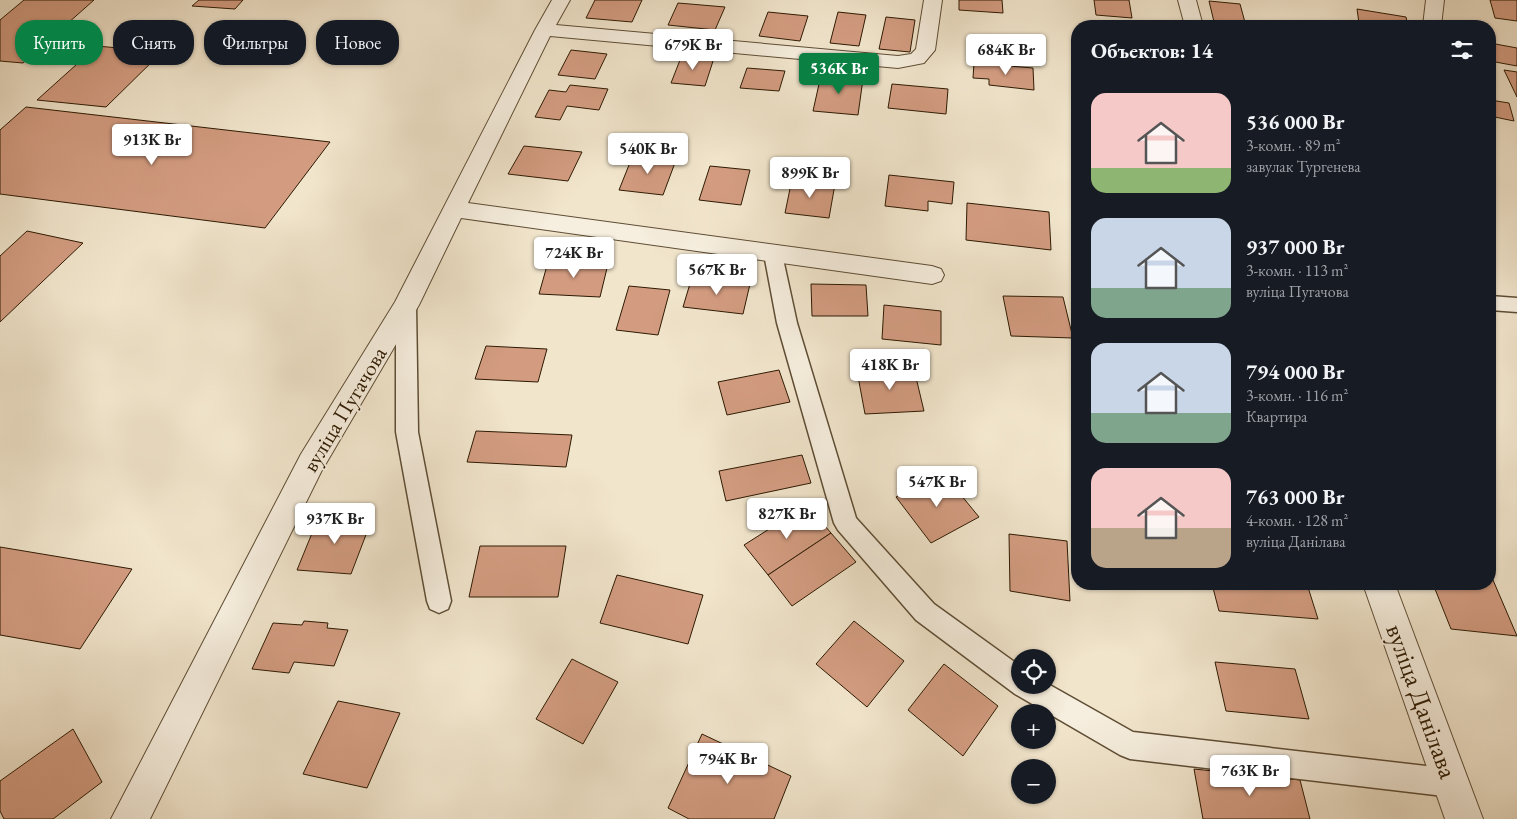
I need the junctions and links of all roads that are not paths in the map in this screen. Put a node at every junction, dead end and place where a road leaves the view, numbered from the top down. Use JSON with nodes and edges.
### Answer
{"nodes":[{"id":1,"x":561,"y":0,"type":"edge"},
{"id":2,"x":933,"y":0,"type":"edge"},
{"id":3,"x":1187,"y":0,"type":"edge"},
{"id":4,"x":1435,"y":0,"type":"edge"},
{"id":5,"x":1192,"y":20,"type":"edge"},
{"id":6,"x":1433,"y":20,"type":"edge"},
{"id":7,"x":544,"y":30,"type":"junction"},
{"id":8,"x":455,"y":209,"type":"junction"},
{"id":9,"x":773,"y":254,"type":"junction"},
{"id":10,"x":932,"y":275,"type":"dead end"},
{"id":11,"x":1496,"y":303,"type":"edge"},
{"id":12,"x":406,"y":305,"type":"junction"},
{"id":13,"x":1517,"y":305,"type":"edge"},
{"id":14,"x":1381,"y":590,"type":"edge"},
{"id":15,"x":439,"y":601,"type":"dead end"},
{"id":16,"x":1011,"y":675,"type":"edge"},
{"id":17,"x":1040,"y":694,"type":"edge"},
{"id":18,"x":1452,"y":782,"type":"junction"},
{"id":19,"x":130,"y":819,"type":"edge"},
{"id":20,"x":1464,"y":819,"type":"edge"}],
"edges":[{"from":1,"to":7,"type":"street","name":"вуліца Пугачова"},
{"from":2,"to":7,"type":"street"},
{"from":3,"to":5,"type":"street"},
{"from":4,"to":6,"type":"street"},
{"from":7,"to":8,"type":"street","name":"вуліца Пугачова"},
{"from":8,"to":9,"type":"street"},
{"from":8,"to":12,"type":"street","name":"вуліца Пугачова"},
{"from":9,"to":10,"type":"street"},
{"from":9,"to":16,"type":"lane"},
{"from":11,"to":13,"type":"lane"},
{"from":12,"to":15,"type":"lane"},
{"from":12,"to":19,"type":"street","name":"вуліца Пугачова"},
{"from":14,"to":18,"type":"street","name":"вуліца Данілава"},
{"from":17,"to":18,"type":"lane"},
{"from":18,"to":20,"type":"street","name":"вуліца Данілава"}]}
